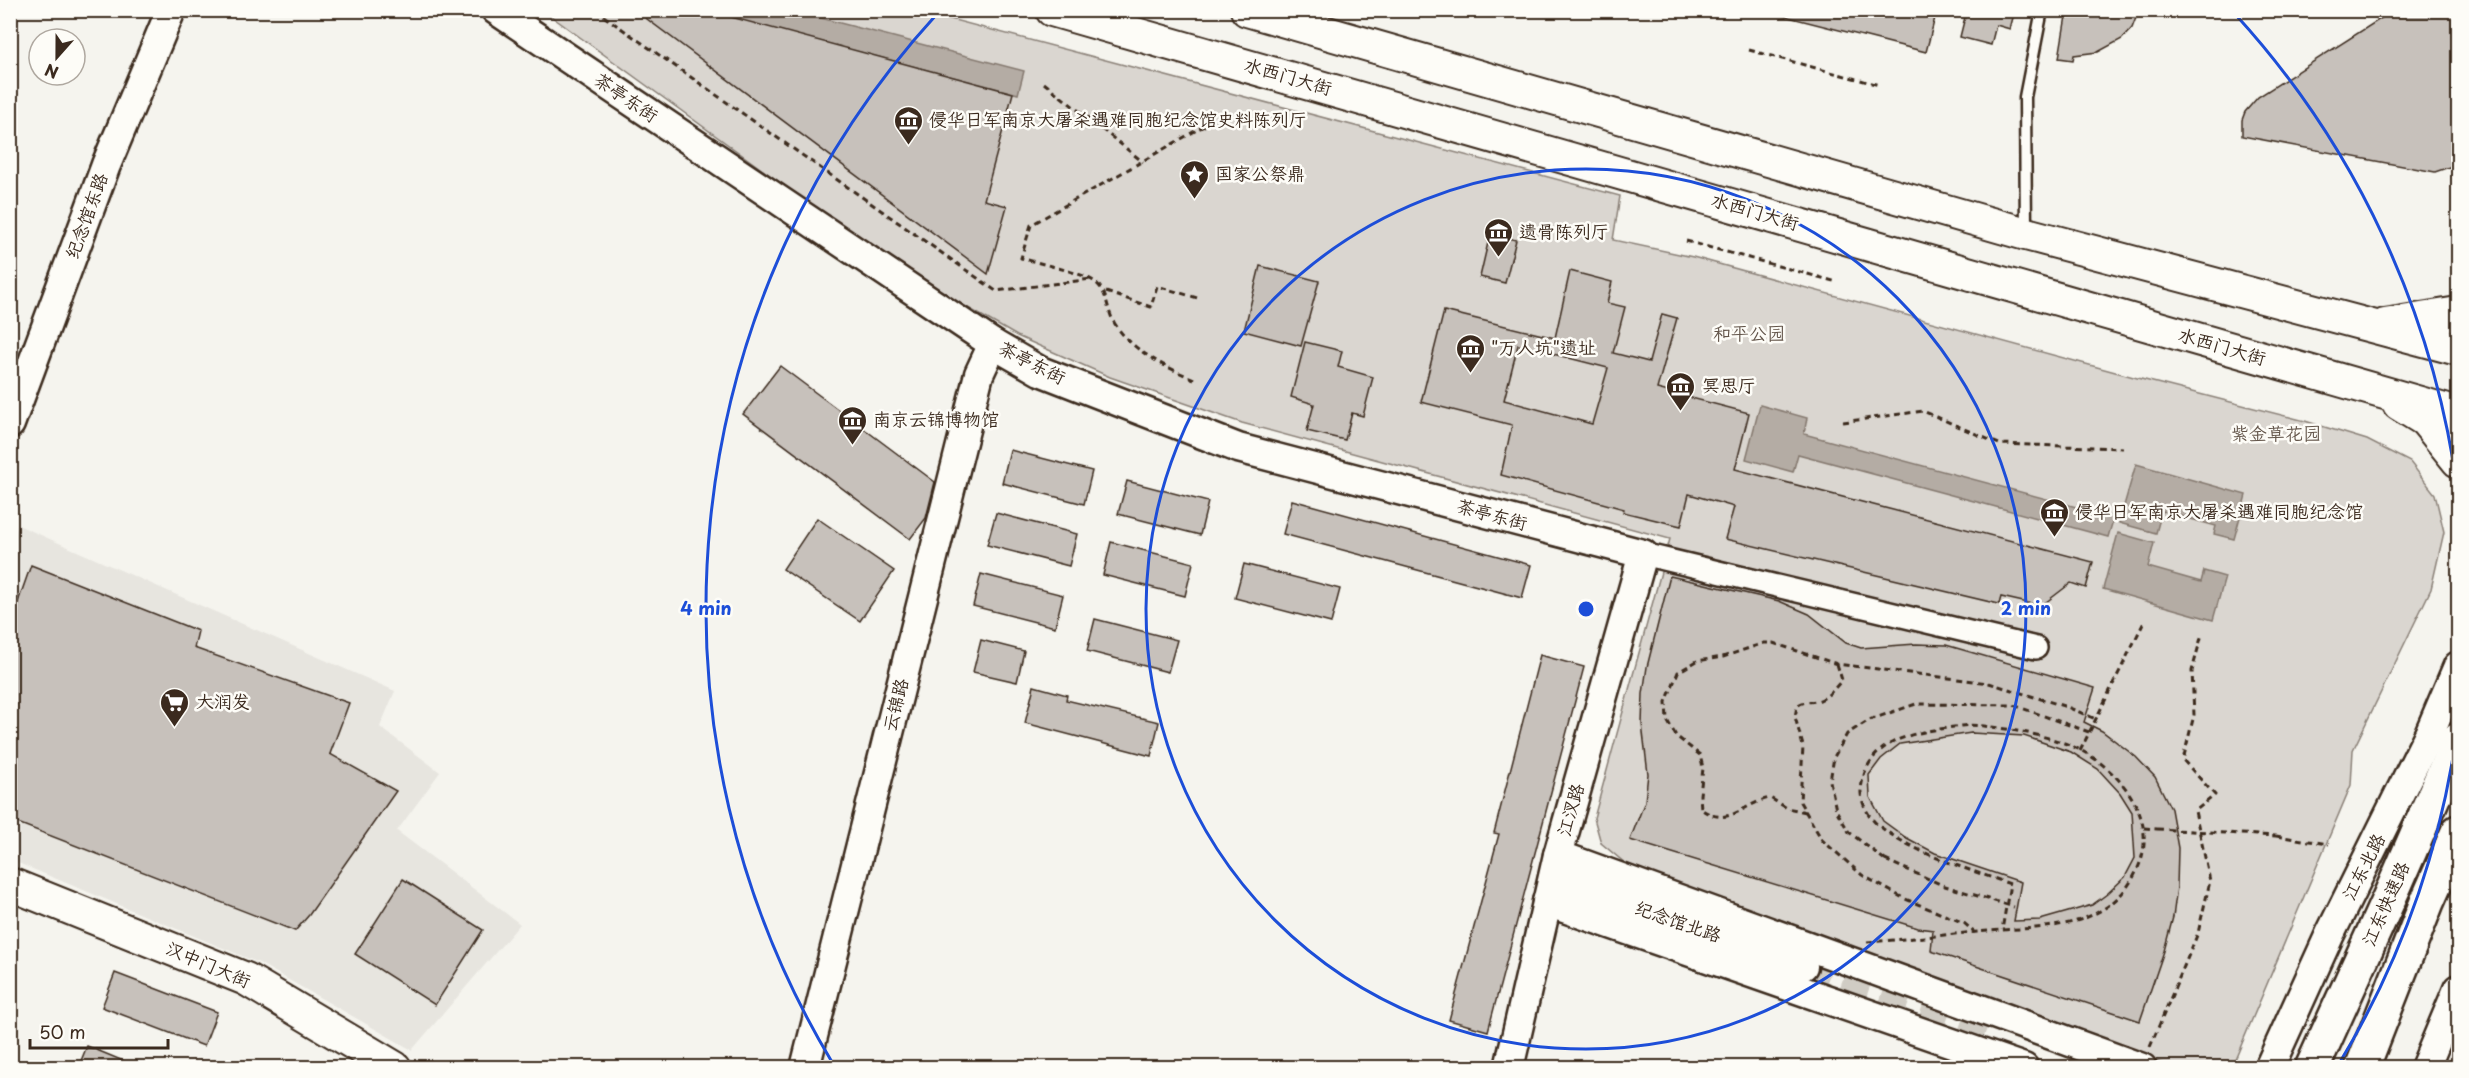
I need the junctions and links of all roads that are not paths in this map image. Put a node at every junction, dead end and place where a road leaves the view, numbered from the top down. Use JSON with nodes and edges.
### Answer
{"nodes":[{"id":1,"x":171,"y":10,"type":"edge"},
{"id":2,"x":496,"y":10,"type":"edge"},
{"id":3,"x":1052,"y":10,"type":"edge"},
{"id":4,"x":1247,"y":10,"type":"edge"},
{"id":5,"x":2042,"y":10,"type":"edge"},
{"id":6,"x":1111,"y":15,"type":"edge"},
{"id":7,"x":2026,"y":234,"type":"junction"},
{"id":8,"x":2458,"y":313,"type":"edge"},
{"id":9,"x":2374,"y":327,"type":"junction"},
{"id":10,"x":993,"y":344,"type":"junction"},
{"id":11,"x":2458,"y":349,"type":"edge"},
{"id":12,"x":2378,"y":391,"type":"junction"},
{"id":13,"x":2458,"y":414,"type":"edge"},
{"id":14,"x":10,"y":424,"type":"edge"},
{"id":15,"x":2458,"y":461,"type":"edge"},
{"id":16,"x":1643,"y":554,"type":"junction"},
{"id":17,"x":2036,"y":648,"type":"dead end"},
{"id":18,"x":2458,"y":666,"type":"edge"},
{"id":19,"x":2458,"y":740,"type":"edge"},
{"id":20,"x":2458,"y":832,"type":"edge"},
{"id":21,"x":1553,"y":879,"type":"junction"},
{"id":22,"x":10,"y":884,"type":"edge"},
{"id":23,"x":1813,"y":959,"type":"junction"},
{"id":24,"x":1877,"y":972,"type":"junction"},
{"id":25,"x":1925,"y":989,"type":"junction"},
{"id":26,"x":2458,"y":989,"type":"edge"},
{"id":27,"x":1812,"y":994,"type":"junction"},
{"id":28,"x":1865,"y":1011,"type":"junction"},
{"id":29,"x":1981,"y":1019,"type":"junction"},
{"id":30,"x":1907,"y":1027,"type":"junction"},
{"id":31,"x":2449,"y":1040,"type":"edge"},
{"id":32,"x":1960,"y":1046,"type":"junction"},
{"id":33,"x":2146,"y":1057,"type":"edge"},
{"id":34,"x":395,"y":1068,"type":"edge"},
{"id":35,"x":805,"y":1068,"type":"edge"},
{"id":36,"x":1509,"y":1068,"type":"edge"},
{"id":37,"x":2024,"y":1068,"type":"edge"},
{"id":38,"x":2085,"y":1068,"type":"edge"},
{"id":39,"x":2269,"y":1068,"type":"edge"},
{"id":40,"x":2312,"y":1068,"type":"edge"},
{"id":41,"x":2362,"y":1068,"type":"edge"},
{"id":42,"x":2425,"y":1068,"type":"edge"}],
"edges":[{"from":1,"to":14,"type":"street","name":"纪念馆东路"},
{"from":2,"to":10,"type":"street","name":"茶亭东街"},
{"from":3,"to":6,"type":"main road","name":"水西门大街"},
{"from":4,"to":7,"type":"main road"},
{"from":5,"to":7,"type":"lane"},
{"from":6,"to":12,"type":"main road","name":"水西门大街"},
{"from":7,"to":9,"type":"main road"},
{"from":8,"to":9,"type":"main road"},
{"from":9,"to":11,"type":"main road"},
{"from":10,"to":16,"type":"street","name":"茶亭东街"},
{"from":10,"to":35,"type":"street","name":"云锦路"},
{"from":12,"to":13,"type":"main road","name":"水西门大街"},
{"from":12,"to":15,"type":"main road"},
{"from":16,"to":17,"type":"street"},
{"from":16,"to":21,"type":"street","name":"江汊路"},
{"from":18,"to":39,"type":"street","name":"江东北路"},
{"from":19,"to":40,"type":"highway","name":"江东快速路"},
{"from":20,"to":41,"type":"highway","name":"江东快速路"},
{"from":21,"to":23,"type":"street","name":"纪念馆北路"},
{"from":21,"to":27,"type":"street"},
{"from":21,"to":36,"type":"street","name":"江汊路"},
{"from":22,"to":34,"type":"main road","name":"汉中门大街"},
{"from":23,"to":24,"type":"street","name":"纪念馆北路"},
{"from":23,"to":27,"type":"street"},
{"from":24,"to":25,"type":"street","name":"纪念馆北路"},
{"from":24,"to":28,"type":"street"},
{"from":25,"to":29,"type":"street","name":"纪念馆北路"},
{"from":25,"to":30,"type":"street"},
{"from":26,"to":31,"type":"street"},
{"from":27,"to":28,"type":"street"},
{"from":28,"to":30,"type":"street"},
{"from":29,"to":32,"type":"street"},
{"from":29,"to":33,"type":"street"},
{"from":29,"to":38,"type":"street"},
{"from":30,"to":32,"type":"street"},
{"from":31,"to":42,"type":"street"},
{"from":32,"to":37,"type":"street"}]}
